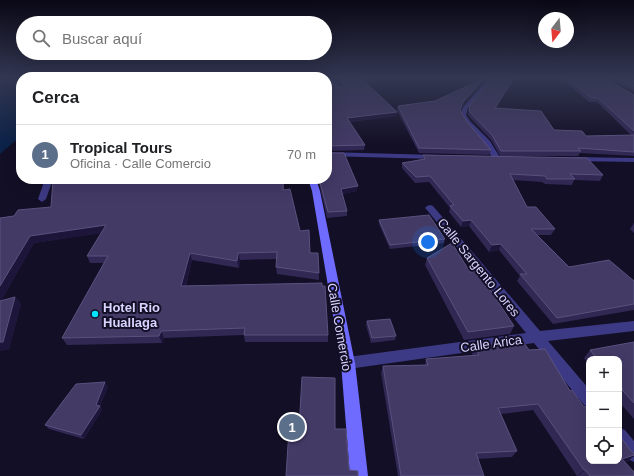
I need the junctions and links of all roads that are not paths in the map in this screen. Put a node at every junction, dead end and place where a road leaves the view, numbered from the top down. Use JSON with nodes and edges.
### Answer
{"nodes":[{"id":1,"x":472,"y":100,"type":"edge"},
{"id":2,"x":332,"y":154,"type":"edge"},
{"id":3,"x":444,"y":158,"type":"edge"},
{"id":4,"x":497,"y":159,"type":"edge"},
{"id":5,"x":566,"y":159,"type":"edge"},
{"id":6,"x":634,"y":160,"type":"edge"},
{"id":7,"x":47,"y":184,"type":"edge"},
{"id":8,"x":314,"y":184,"type":"edge"},
{"id":9,"x":42,"y":199,"type":"dead end"},
{"id":10,"x":430,"y":208,"type":"dead end"},
{"id":11,"x":634,"y":326,"type":"edge"},
{"id":12,"x":536,"y":337,"type":"junction"},
{"id":13,"x":348,"y":364,"type":"junction"},
{"id":14,"x":586,"y":396,"type":"edge"},
{"id":15,"x":622,"y":440,"type":"edge"},
{"id":16,"x":634,"y":454,"type":"edge"},
{"id":17,"x":359,"y":476,"type":"edge"}],
"edges":[{"from":1,"to":4,"type":"street"},
{"from":2,"to":3,"type":"street"},
{"from":5,"to":6,"type":"street"},
{"from":7,"to":9,"type":"street"},
{"from":8,"to":13,"type":"street","name":"Calle Comercio"},
{"from":10,"to":12,"type":"street","name":"Calle Sargento Lores"},
{"from":11,"to":12,"type":"street","name":"Calle Arica"},
{"from":12,"to":13,"type":"street","name":"Calle Arica"},
{"from":12,"to":14,"type":"street","name":"Calle Sargento Lores"},
{"from":13,"to":17,"type":"street","name":"Calle Comercio"},
{"from":15,"to":16,"type":"street"}]}
